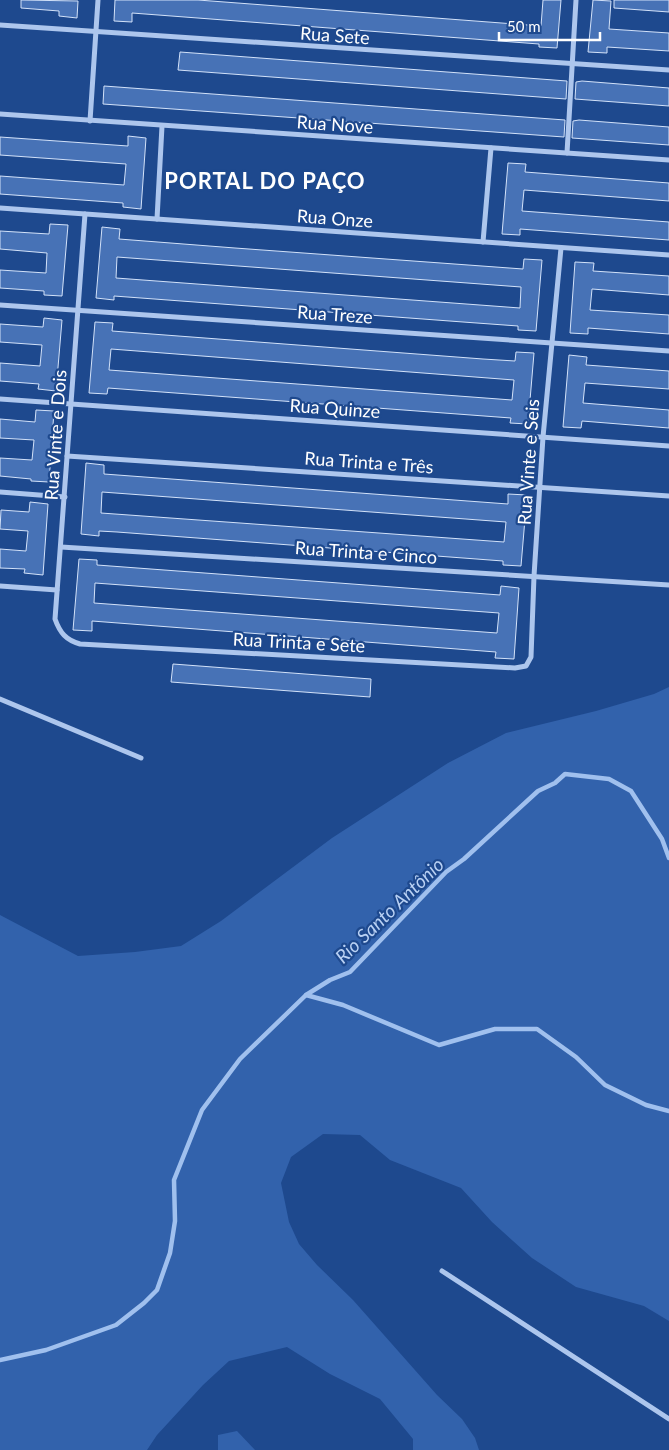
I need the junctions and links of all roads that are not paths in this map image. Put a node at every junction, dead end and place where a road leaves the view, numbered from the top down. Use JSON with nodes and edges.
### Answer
{"nodes":[{"id":1,"x":98,"y":0,"type":"edge"},
{"id":2,"x":576,"y":0,"type":"edge"},
{"id":3,"x":0,"y":25,"type":"edge"},
{"id":4,"x":96,"y":33,"type":"junction"},
{"id":5,"x":572,"y":64,"type":"junction"},
{"id":6,"x":669,"y":70,"type":"edge"},
{"id":7,"x":0,"y":114,"type":"edge"},
{"id":8,"x":90,"y":121,"type":"junction"},
{"id":9,"x":162,"y":126,"type":"junction"},
{"id":10,"x":491,"y":148,"type":"junction"},
{"id":11,"x":566,"y":153,"type":"junction"},
{"id":12,"x":669,"y":160,"type":"edge"},
{"id":13,"x":0,"y":208,"type":"edge"},
{"id":14,"x":84,"y":214,"type":"junction"},
{"id":15,"x":157,"y":219,"type":"junction"},
{"id":16,"x":483,"y":242,"type":"junction"},
{"id":17,"x":561,"y":248,"type":"junction"},
{"id":18,"x":669,"y":255,"type":"edge"},
{"id":19,"x":0,"y":305,"type":"edge"},
{"id":20,"x":77,"y":310,"type":"junction"},
{"id":21,"x":552,"y":343,"type":"junction"},
{"id":22,"x":669,"y":351,"type":"edge"},
{"id":23,"x":0,"y":399,"type":"edge"},
{"id":24,"x":70,"y":404,"type":"junction"},
{"id":25,"x":543,"y":436,"type":"junction"},
{"id":26,"x":669,"y":446,"type":"edge"},
{"id":27,"x":67,"y":456,"type":"junction"},
{"id":28,"x":540,"y":487,"type":"junction"},
{"id":29,"x":0,"y":492,"type":"edge"},
{"id":30,"x":669,"y":496,"type":"edge"},
{"id":31,"x":64,"y":497,"type":"junction"},
{"id":32,"x":61,"y":547,"type":"junction"},
{"id":33,"x":534,"y":576,"type":"junction"},
{"id":34,"x":669,"y":585,"type":"edge"},
{"id":35,"x":0,"y":586,"type":"edge"},
{"id":36,"x":57,"y":590,"type":"junction"},
{"id":37,"x":80,"y":644,"type":"joint"},
{"id":38,"x":516,"y":668,"type":"joint"},
{"id":39,"x":0,"y":699,"type":"edge"},
{"id":40,"x":141,"y":758,"type":"dead end"},
{"id":41,"x":442,"y":1271,"type":"dead end"},
{"id":42,"x":669,"y":1419,"type":"edge"}],
"edges":[{"from":1,"to":4,"type":"street"},
{"from":2,"to":5,"type":"street"},
{"from":3,"to":4,"type":"street","name":"Rua Sete"},
{"from":4,"to":5,"type":"street","name":"Rua Sete"},
{"from":4,"to":8,"type":"street"},
{"from":5,"to":6,"type":"street","name":"Rua Sete"},
{"from":5,"to":11,"type":"street"},
{"from":7,"to":8,"type":"street","name":"Rua Nove"},
{"from":8,"to":9,"type":"street","name":"Rua Nove"},
{"from":9,"to":10,"type":"street","name":"Rua Nove"},
{"from":9,"to":15,"type":"street"},
{"from":10,"to":11,"type":"street","name":"Rua Nove"},
{"from":10,"to":16,"type":"street"},
{"from":11,"to":12,"type":"street","name":"Rua Nove"},
{"from":13,"to":14,"type":"street","name":"Rua Onze"},
{"from":14,"to":15,"type":"street","name":"Rua Onze"},
{"from":14,"to":20,"type":"street","name":"Rua Vinte e Dois"},
{"from":15,"to":16,"type":"street","name":"Rua Onze"},
{"from":16,"to":17,"type":"street","name":"Rua Onze"},
{"from":17,"to":18,"type":"street","name":"Rua Onze"},
{"from":17,"to":21,"type":"street","name":"Rua Vinte e Seis"},
{"from":19,"to":20,"type":"street","name":"Rua Treze"},
{"from":20,"to":21,"type":"street","name":"Rua Treze"},
{"from":20,"to":24,"type":"street","name":"Rua Vinte e Dois"},
{"from":21,"to":22,"type":"street","name":"Rua Treze"},
{"from":21,"to":25,"type":"street","name":"Rua Vinte e Seis"},
{"from":23,"to":24,"type":"street","name":"Rua Quinze"},
{"from":24,"to":25,"type":"street","name":"Rua Quinze"},
{"from":24,"to":27,"type":"street","name":"Rua Vinte e Dois"},
{"from":25,"to":26,"type":"street","name":"Rua Quinze"},
{"from":25,"to":28,"type":"street","name":"Rua Vinte e Seis"},
{"from":27,"to":28,"type":"street","name":"Rua Trinta e Três"},
{"from":27,"to":31,"type":"street","name":"Rua Vinte e Dois"},
{"from":28,"to":30,"type":"street","name":"Rua Trinta e Três"},
{"from":28,"to":33,"type":"street","name":"Rua Vinte e Seis"},
{"from":29,"to":31,"type":"street"},
{"from":31,"to":32,"type":"street","name":"Rua Vinte e Dois"},
{"from":32,"to":33,"type":"street","name":"Rua Trinta e Cinco"},
{"from":32,"to":36,"type":"street","name":"Rua Vinte e Dois"},
{"from":33,"to":34,"type":"street","name":"Rua Trinta e Cinco"},
{"from":33,"to":38,"type":"street","name":"Rua Vinte e Seis"},
{"from":35,"to":36,"type":"street"},
{"from":36,"to":37,"type":"street","name":"Rua Vinte e Dois"},
{"from":37,"to":38,"type":"street","name":"Rua Trinta e Sete"},
{"from":39,"to":40,"type":"street"},
{"from":41,"to":42,"type":"street"}]}
